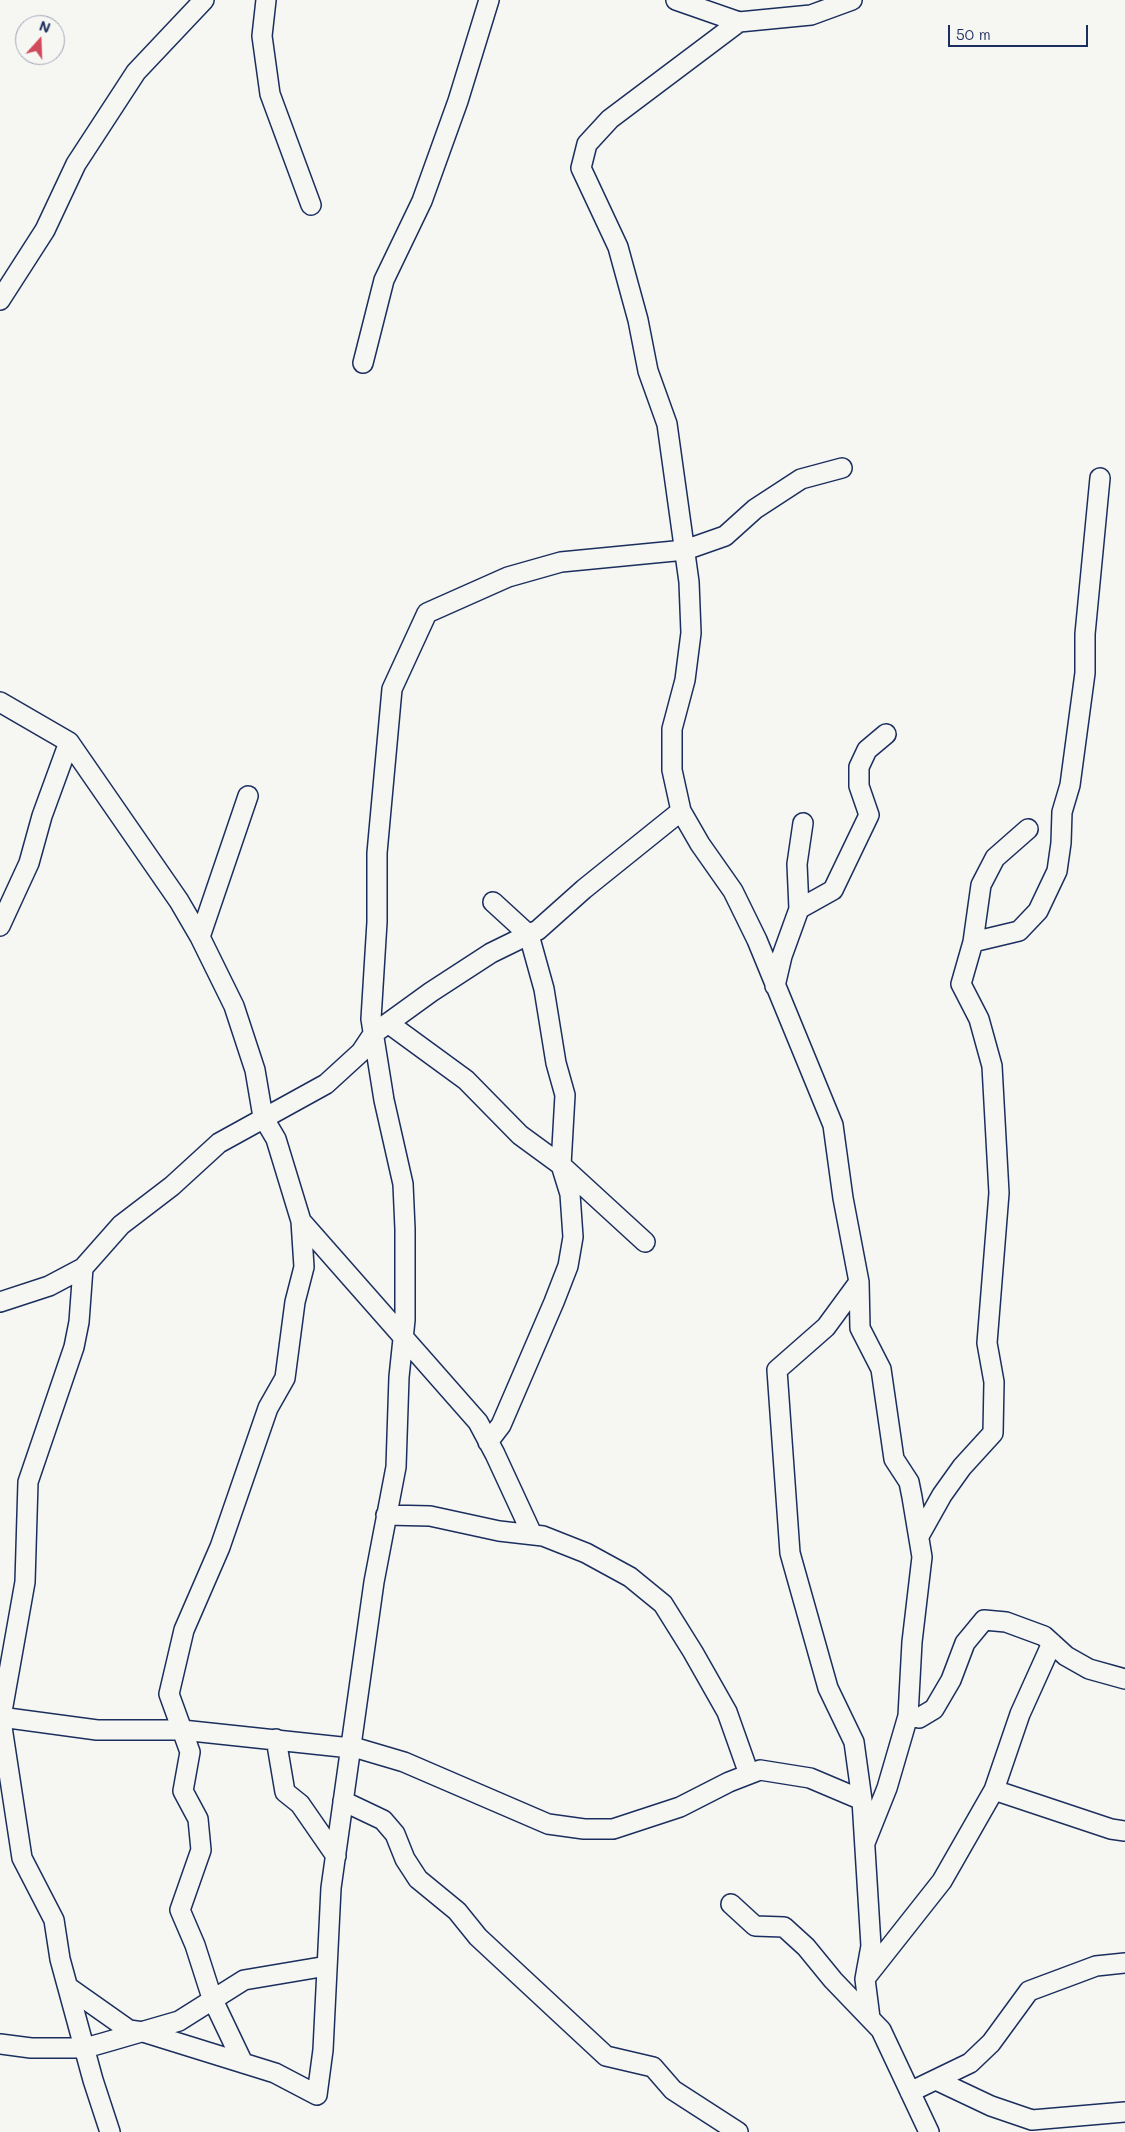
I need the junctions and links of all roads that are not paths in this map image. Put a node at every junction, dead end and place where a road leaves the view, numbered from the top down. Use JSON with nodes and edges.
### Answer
{"nodes":[{"id":1,"x":204,"y":0,"type":"edge"},
{"id":2,"x":266,"y":0,"type":"edge"},
{"id":3,"x":489,"y":0,"type":"edge"},
{"id":4,"x":676,"y":0,"type":"edge"},
{"id":5,"x":852,"y":0,"type":"edge"},
{"id":6,"x":739,"y":22,"type":"junction"},
{"id":7,"x":311,"y":204,"type":"dead end"},
{"id":8,"x":0,"y":300,"type":"edge"},
{"id":9,"x":362,"y":363,"type":"dead end"},
{"id":10,"x":842,"y":468,"type":"dead end"},
{"id":11,"x":1100,"y":478,"type":"dead end"},
{"id":12,"x":685,"y":550,"type":"junction"},
{"id":13,"x":0,"y":702,"type":"edge"},
{"id":14,"x":886,"y":734,"type":"dead end"},
{"id":15,"x":69,"y":742,"type":"junction"},
{"id":16,"x":248,"y":796,"type":"dead end"},
{"id":17,"x":682,"y":811,"type":"junction"},
{"id":18,"x":803,"y":823,"type":"dead end"},
{"id":19,"x":1028,"y":829,"type":"dead end"},
{"id":20,"x":493,"y":902,"type":"dead end"},
{"id":21,"x":799,"y":909,"type":"junction"},
{"id":22,"x":0,"y":926,"type":"edge"},
{"id":23,"x":529,"y":935,"type":"junction"},
{"id":24,"x":200,"y":937,"type":"junction"},
{"id":25,"x":973,"y":942,"type":"junction"},
{"id":26,"x":775,"y":986,"type":"junction"},
{"id":27,"x":381,"y":1029,"type":"junction"},
{"id":28,"x":263,"y":1117,"type":"junction"},
{"id":29,"x":561,"y":1165,"type":"junction"},
{"id":30,"x":300,"y":1221,"type":"junction"},
{"id":31,"x":645,"y":1242,"type":"dead end"},
{"id":32,"x":83,"y":1268,"type":"junction"},
{"id":33,"x":860,"y":1282,"type":"junction"},
{"id":34,"x":0,"y":1302,"type":"edge"},
{"id":35,"x":403,"y":1339,"type":"junction"},
{"id":36,"x":488,"y":1442,"type":"junction"},
{"id":37,"x":386,"y":1515,"type":"junction"},
{"id":38,"x":532,"y":1534,"type":"junction"},
{"id":39,"x":919,"y":1536,"type":"junction"},
{"id":40,"x":1052,"y":1643,"type":"junction"},
{"id":41,"x":1125,"y":1679,"type":"edge"},
{"id":42,"x":0,"y":1716,"type":"edge"},
{"id":43,"x":908,"y":1716,"type":"junction"},
{"id":44,"x":182,"y":1730,"type":"junction"},
{"id":45,"x":276,"y":1740,"type":"junction"},
{"id":46,"x":351,"y":1748,"type":"junction"},
{"id":47,"x":749,"y":1774,"type":"junction"},
{"id":48,"x":994,"y":1790,"type":"junction"},
{"id":49,"x":862,"y":1800,"type":"junction"},
{"id":50,"x":344,"y":1801,"type":"junction"},
{"id":51,"x":1125,"y":1831,"type":"edge"},
{"id":52,"x":865,"y":1843,"type":"junction"},
{"id":53,"x":336,"y":1856,"type":"junction"},
{"id":54,"x":731,"y":1904,"type":"dead end"},
{"id":55,"x":1125,"y":1963,"type":"edge"},
{"id":56,"x":327,"y":1966,"type":"junction"},
{"id":57,"x":865,"y":1979,"type":"junction"},
{"id":58,"x":68,"y":1986,"type":"junction"},
{"id":59,"x":212,"y":1998,"type":"junction"},
{"id":60,"x":870,"y":2018,"type":"junction"},
{"id":61,"x":143,"y":2032,"type":"junction"},
{"id":62,"x":0,"y":2044,"type":"edge"},
{"id":63,"x":84,"y":2048,"type":"junction"},
{"id":64,"x":243,"y":2063,"type":"junction"},
{"id":65,"x":936,"y":2080,"type":"junction"},
{"id":66,"x":910,"y":2092,"type":"junction"},
{"id":67,"x":1125,"y":2112,"type":"edge"},
{"id":68,"x":110,"y":2132,"type":"edge"},
{"id":69,"x":738,"y":2132,"type":"edge"},
{"id":70,"x":929,"y":2132,"type":"edge"}],
"edges":[{"from":1,"to":8,"type":"street"},
{"from":2,"to":7,"type":"street"},
{"from":3,"to":9,"type":"street"},
{"from":4,"to":6,"type":"street"},
{"from":5,"to":6,"type":"street"},
{"from":6,"to":12,"type":"street"},
{"from":10,"to":12,"type":"street"},
{"from":11,"to":25,"type":"street"},
{"from":12,"to":17,"type":"street"},
{"from":12,"to":27,"type":"street"},
{"from":13,"to":15,"type":"street"},
{"from":14,"to":21,"type":"street"},
{"from":15,"to":22,"type":"street"},
{"from":15,"to":24,"type":"street"},
{"from":16,"to":24,"type":"street"},
{"from":17,"to":23,"type":"street"},
{"from":17,"to":26,"type":"street"},
{"from":18,"to":21,"type":"street"},
{"from":19,"to":25,"type":"street"},
{"from":20,"to":23,"type":"street"},
{"from":21,"to":26,"type":"street"},
{"from":23,"to":27,"type":"street"},
{"from":23,"to":29,"type":"street"},
{"from":24,"to":28,"type":"street"},
{"from":25,"to":39,"type":"street"},
{"from":26,"to":33,"type":"street"},
{"from":27,"to":28,"type":"street"},
{"from":27,"to":29,"type":"street"},
{"from":27,"to":35,"type":"street"},
{"from":28,"to":30,"type":"street"},
{"from":28,"to":32,"type":"street"},
{"from":29,"to":31,"type":"street"},
{"from":29,"to":36,"type":"street"},
{"from":30,"to":35,"type":"street"},
{"from":30,"to":44,"type":"street"},
{"from":32,"to":34,"type":"street"},
{"from":32,"to":42,"type":"street"},
{"from":33,"to":39,"type":"street"},
{"from":33,"to":49,"type":"street"},
{"from":35,"to":36,"type":"street"},
{"from":35,"to":37,"type":"street"},
{"from":36,"to":38,"type":"street"},
{"from":37,"to":38,"type":"street"},
{"from":37,"to":46,"type":"street"},
{"from":38,"to":47,"type":"street"},
{"from":39,"to":43,"type":"street"},
{"from":40,"to":41,"type":"street"},
{"from":40,"to":43,"type":"street"},
{"from":40,"to":48,"type":"street"},
{"from":42,"to":44,"type":"street"},
{"from":42,"to":58,"type":"street"},
{"from":43,"to":52,"type":"street"},
{"from":44,"to":45,"type":"street"},
{"from":44,"to":59,"type":"street"},
{"from":45,"to":46,"type":"street"},
{"from":45,"to":53,"type":"street"},
{"from":46,"to":47,"type":"street"},
{"from":46,"to":50,"type":"street"},
{"from":47,"to":49,"type":"street"},
{"from":48,"to":51,"type":"street"},
{"from":48,"to":57,"type":"street"},
{"from":49,"to":52,"type":"street"},
{"from":50,"to":53,"type":"street"},
{"from":50,"to":69,"type":"street"},
{"from":52,"to":57,"type":"street"},
{"from":53,"to":56,"type":"street"},
{"from":54,"to":60,"type":"street"},
{"from":55,"to":65,"type":"street"},
{"from":56,"to":59,"type":"street"},
{"from":56,"to":64,"type":"street"},
{"from":57,"to":60,"type":"street"},
{"from":58,"to":61,"type":"street"},
{"from":58,"to":63,"type":"street"},
{"from":59,"to":61,"type":"street"},
{"from":59,"to":64,"type":"street"},
{"from":60,"to":66,"type":"street"},
{"from":61,"to":63,"type":"street"},
{"from":61,"to":64,"type":"street"},
{"from":62,"to":63,"type":"street"},
{"from":63,"to":68,"type":"street"},
{"from":65,"to":66,"type":"street"},
{"from":65,"to":67,"type":"street"},
{"from":66,"to":70,"type":"street"}]}
